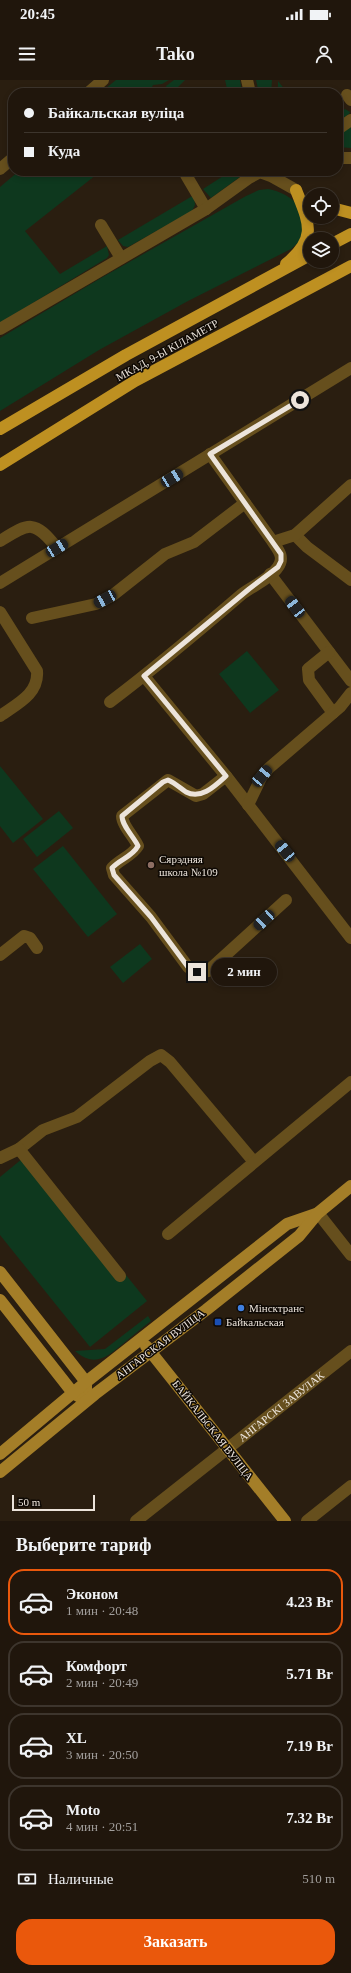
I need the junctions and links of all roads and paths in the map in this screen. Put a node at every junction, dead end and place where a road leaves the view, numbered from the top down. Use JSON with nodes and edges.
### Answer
{"nodes":[{"id":1,"x":103,"y":80,"type":"edge"},
{"id":2,"x":94,"y":88,"type":"edge"},
{"id":3,"x":8,"y":162,"type":"edge"},
{"id":4,"x":0,"y":169,"type":"edge"},
{"id":5,"x":187,"y":176,"type":"edge"},
{"id":6,"x":253,"y":176,"type":"edge"},
{"id":7,"x":277,"y":176,"type":"edge"},
{"id":8,"x":296,"y":190,"type":"junction"},
{"id":9,"x":303,"y":194,"type":"edge"},
{"id":10,"x":206,"y":209,"type":"junction"},
{"id":11,"x":339,"y":210,"type":"edge"},
{"id":12,"x":351,"y":213,"type":"edge"},
{"id":13,"x":101,"y":225,"type":"dead end"},
{"id":14,"x":351,"y":234,"type":"edge"},
{"id":15,"x":339,"y":240,"type":"edge"},
{"id":16,"x":121,"y":258,"type":"junction"},
{"id":17,"x":303,"y":260,"type":"edge"},
{"id":18,"x":351,"y":266,"type":"edge"},
{"id":19,"x":274,"y":274,"type":"junction"},
{"id":20,"x":0,"y":329,"type":"edge"},
{"id":21,"x":351,"y":368,"type":"edge"},
{"id":22,"x":0,"y":428,"type":"edge"},
{"id":23,"x":210,"y":454,"type":"junction"},
{"id":24,"x":0,"y":465,"type":"edge"},
{"id":25,"x":351,"y":485,"type":"edge"},
{"id":26,"x":245,"y":503,"type":"junction"},
{"id":27,"x":295,"y":535,"type":"junction"},
{"id":28,"x":0,"y":542,"type":"edge"},
{"id":29,"x":273,"y":542,"type":"junction"},
{"id":30,"x":57,"y":548,"type":"junction"},
{"id":31,"x":270,"y":574,"type":"junction"},
{"id":32,"x":351,"y":580,"type":"edge"},
{"id":33,"x":0,"y":583,"type":"edge"},
{"id":34,"x":0,"y":612,"type":"edge"},
{"id":35,"x":32,"y":618,"type":"dead end"},
{"id":36,"x":329,"y":652,"type":"junction"},
{"id":37,"x":144,"y":676,"type":"junction"},
{"id":38,"x":351,"y":681,"type":"edge"},
{"id":39,"x":351,"y":693,"type":"edge"},
{"id":40,"x":110,"y":702,"type":"dead end"},
{"id":41,"x":333,"y":713,"type":"junction"},
{"id":42,"x":0,"y":716,"type":"edge"},
{"id":43,"x":226,"y":776,"type":"junction"},
{"id":44,"x":248,"y":805,"type":"junction"},
{"id":45,"x":286,"y":900,"type":"dead end"},
{"id":46,"x":351,"y":938,"type":"edge"},
{"id":47,"x":37,"y":948,"type":"dead end"},
{"id":48,"x":0,"y":955,"type":"edge"},
{"id":49,"x":351,"y":1082,"type":"edge"},
{"id":50,"x":19,"y":1149,"type":"junction"},
{"id":51,"x":0,"y":1158,"type":"edge"},
{"id":52,"x":254,"y":1162,"type":"junction"},
{"id":53,"x":351,"y":1186,"type":"edge"},
{"id":54,"x":318,"y":1213,"type":"junction"},
{"id":55,"x":168,"y":1234,"type":"dead end"},
{"id":56,"x":351,"y":1255,"type":"edge"},
{"id":57,"x":0,"y":1272,"type":"edge"},
{"id":58,"x":120,"y":1276,"type":"dead end"},
{"id":59,"x":0,"y":1300,"type":"edge"},
{"id":60,"x":140,"y":1339,"type":"junction"},
{"id":61,"x":150,"y":1350,"type":"junction"},
{"id":62,"x":351,"y":1351,"type":"edge"},
{"id":63,"x":86,"y":1382,"type":"junction"},
{"id":64,"x":73,"y":1393,"type":"junction"},
{"id":65,"x":86,"y":1401,"type":"junction"},
{"id":66,"x":227,"y":1448,"type":"junction"},
{"id":67,"x":0,"y":1454,"type":"edge"},
{"id":68,"x":0,"y":1472,"type":"edge"},
{"id":69,"x":351,"y":1486,"type":"edge"},
{"id":70,"x":136,"y":1521,"type":"edge"},
{"id":71,"x":285,"y":1521,"type":"edge"},
{"id":72,"x":307,"y":1521,"type":"edge"}],
"edges":[{"from":1,"to":2,"type":"street"},
{"from":3,"to":4,"type":"street"},
{"from":5,"to":10,"type":"street"},
{"from":6,"to":10,"type":"street"},
{"from":7,"to":8,"type":"street"},
{"from":8,"to":9,"type":"highway"},
{"from":8,"to":19,"type":"highway"},
{"from":10,"to":16,"type":"street"},
{"from":11,"to":12,"type":"highway"},
{"from":13,"to":16,"type":"street"},
{"from":14,"to":15,"type":"highway"},
{"from":16,"to":20,"type":"street"},
{"from":17,"to":19,"type":"highway","name":"МКАД, 9-Ы КІЛАМЕТР"},
{"from":18,"to":24,"type":"highway","name":"МКАД, 9-Ы КІЛАМЕТР"},
{"from":19,"to":22,"type":"highway","name":"МКАД, 9-Ы КІЛАМЕТР"},
{"from":21,"to":23,"type":"street"},
{"from":23,"to":26,"type":"street"},
{"from":23,"to":30,"type":"street"},
{"from":25,"to":27,"type":"street"},
{"from":26,"to":29,"type":"street"},
{"from":26,"to":35,"type":"street"},
{"from":27,"to":29,"type":"street"},
{"from":27,"to":32,"type":"street"},
{"from":28,"to":30,"type":"street"},
{"from":29,"to":31,"type":"street"},
{"from":30,"to":33,"type":"street"},
{"from":31,"to":36,"type":"street"},
{"from":31,"to":37,"type":"street"},
{"from":34,"to":42,"type":"street"},
{"from":36,"to":38,"type":"street"},
{"from":36,"to":41,"type":"street"},
{"from":37,"to":40,"type":"street"},
{"from":37,"to":43,"type":"street"},
{"from":39,"to":41,"type":"street"},
{"from":41,"to":44,"type":"street"},
{"from":43,"to":44,"type":"street"},
{"from":43,"to":45,"type":"street"},
{"from":44,"to":46,"type":"street"},
{"from":47,"to":48,"type":"street"},
{"from":49,"to":52,"type":"street"},
{"from":50,"to":51,"type":"street"},
{"from":50,"to":52,"type":"street"},
{"from":50,"to":58,"type":"street"},
{"from":52,"to":55,"type":"street"},
{"from":53,"to":54,"type":"main road","name":"АНГАРСКАЯ ВУЛІЦА"},
{"from":54,"to":56,"type":"street"},
{"from":54,"to":60,"type":"main road","name":"АНГАРСКАЯ ВУЛІЦА"},
{"from":54,"to":61,"type":"main road","name":"АНГАРСКАЯ ВУЛІЦА"},
{"from":57,"to":63,"type":"main road"},
{"from":59,"to":64,"type":"main road"},
{"from":60,"to":61,"type":"main road","name":"БАЙКАЛЬСКАЯ ВУЛІЦА"},
{"from":60,"to":63,"type":"main road","name":"АНГАРСКАЯ ВУЛІЦА"},
{"from":61,"to":65,"type":"main road","name":"АНГАРСКАЯ ВУЛІЦА"},
{"from":61,"to":66,"type":"main road","name":"БАЙКАЛЬСКАЯ ВУЛІЦА"},
{"from":62,"to":66,"type":"street","name":"АНГАРСКІ ЗАВУЛАК"},
{"from":63,"to":64,"type":"main road","name":"АНГАРСКАЯ ВУЛІЦА"},
{"from":63,"to":65,"type":"main road"},
{"from":64,"to":65,"type":"main road"},
{"from":64,"to":67,"type":"main road","name":"АНГАРСКАЯ ВУЛІЦА"},
{"from":65,"to":68,"type":"main road","name":"АНГАРСКАЯ ВУЛІЦА"},
{"from":66,"to":70,"type":"street","name":"АНГАРСКІ ЗАВУЛАК"},
{"from":66,"to":71,"type":"main road","name":"БАЙКАЛЬСКАЯ ВУЛІЦА"},
{"from":69,"to":72,"type":"street"}]}
